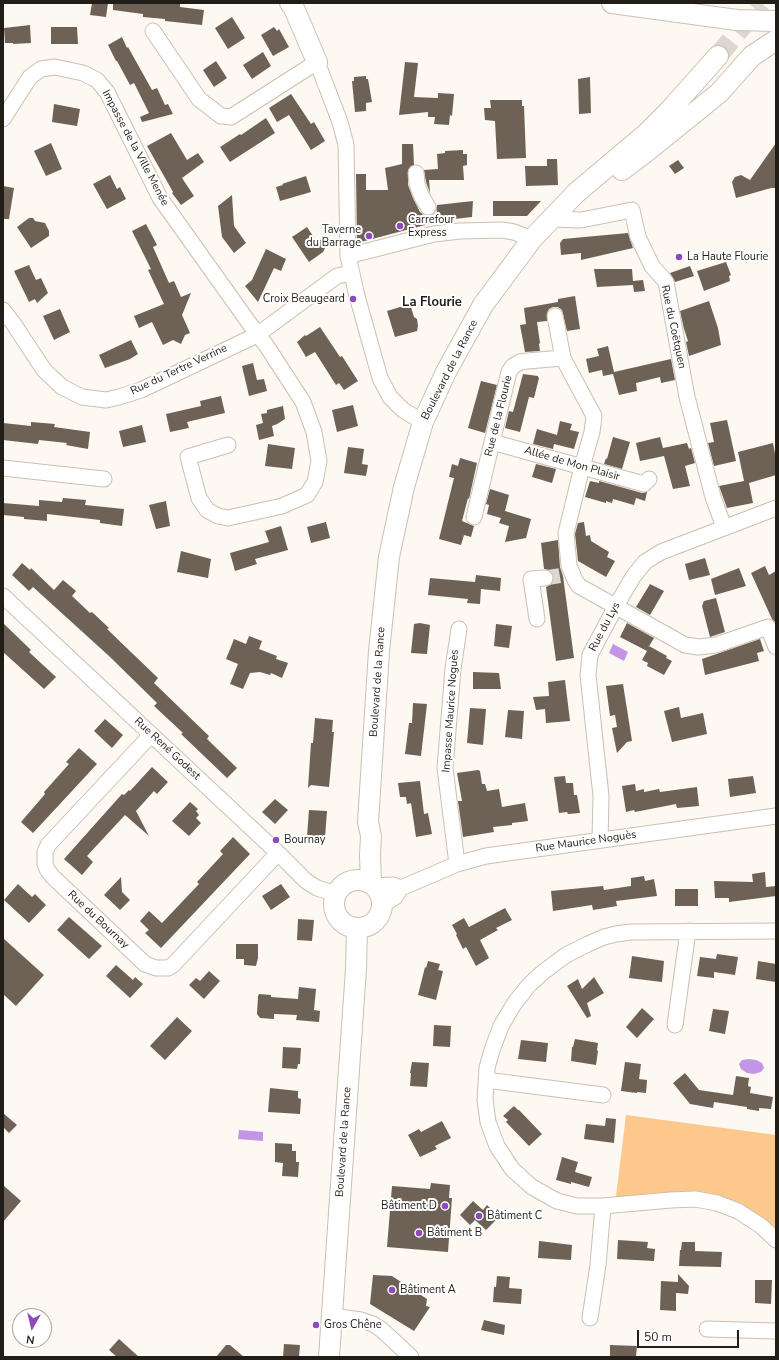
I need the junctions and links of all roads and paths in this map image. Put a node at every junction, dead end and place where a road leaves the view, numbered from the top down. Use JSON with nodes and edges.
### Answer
{"nodes":[{"id":1,"x":290,"y":3,"type":"edge"},
{"id":2,"x":612,"y":3,"type":"edge"},
{"id":3,"x":776,"y":21,"type":"edge"},
{"id":4,"x":153,"y":31,"type":"dead end"},
{"id":5,"x":776,"y":40,"type":"edge"},
{"id":6,"x":718,"y":56,"type":"tunnel mouth"},
{"id":7,"x":317,"y":62,"type":"junction"},
{"id":8,"x":3,"y":119,"type":"edge"},
{"id":9,"x":416,"y":173,"type":"dead end"},
{"id":10,"x":576,"y":193,"type":"junction"},
{"id":11,"x":552,"y":219,"type":"junction"},
{"id":12,"x":431,"y":221,"type":"junction"},
{"id":13,"x":532,"y":239,"type":"junction"},
{"id":14,"x":348,"y":256,"type":"junction"},
{"id":15,"x":351,"y":273,"type":"junction"},
{"id":16,"x":3,"y":310,"type":"edge"},
{"id":17,"x":555,"y":316,"type":"dead end"},
{"id":18,"x":257,"y":335,"type":"junction"},
{"id":19,"x":563,"y":358,"type":"junction"},
{"id":20,"x":423,"y":422,"type":"junction"},
{"id":21,"x":492,"y":442,"type":"junction"},
{"id":22,"x":228,"y":445,"type":"dead end"},
{"id":23,"x":582,"y":467,"type":"junction"},
{"id":24,"x":3,"y":468,"type":"edge"},
{"id":25,"x":104,"y":479,"type":"dead end"},
{"id":26,"x":649,"y":479,"type":"dead end"},
{"id":27,"x":776,"y":508,"type":"edge"},
{"id":28,"x":474,"y":517,"type":"dead end"},
{"id":29,"x":724,"y":527,"type":"junction"},
{"id":30,"x":545,"y":578,"type":"tunnel mouth"},
{"id":31,"x":3,"y":596,"type":"edge"},
{"id":32,"x":616,"y":606,"type":"junction"},
{"id":33,"x":537,"y":619,"type":"dead end"},
{"id":34,"x":459,"y":629,"type":"dead end"},
{"id":35,"x":776,"y":647,"type":"edge"},
{"id":36,"x":151,"y":735,"type":"junction"},
{"id":37,"x":776,"y":816,"type":"edge"},
{"id":38,"x":600,"y":840,"type":"junction"},
{"id":39,"x":278,"y":853,"type":"junction"},
{"id":40,"x":456,"y":864,"type":"junction"},
{"id":41,"x":366,"y":883,"type":"junction"},
{"id":42,"x":401,"y":888,"type":"junction"},
{"id":43,"x":336,"y":894,"type":"junction"},
{"id":44,"x":382,"y":905,"type":"junction"},
{"id":45,"x":358,"y":928,"type":"junction"},
{"id":46,"x":688,"y":931,"type":"junction"},
{"id":47,"x":776,"y":931,"type":"edge"},
{"id":48,"x":675,"y":1025,"type":"dead end"},
{"id":49,"x":486,"y":1080,"type":"junction"},
{"id":50,"x":603,"y":1095,"type":"dead end"},
{"id":51,"x":603,"y":1206,"type":"junction"},
{"id":52,"x":776,"y":1240,"type":"edge"},
{"id":53,"x":332,"y":1316,"type":"junction"},
{"id":54,"x":590,"y":1318,"type":"dead end"},
{"id":55,"x":707,"y":1329,"type":"dead end"},
{"id":56,"x":776,"y":1331,"type":"edge"},
{"id":57,"x":329,"y":1357,"type":"edge"},
{"id":58,"x":411,"y":1357,"type":"edge"}],
"edges":[{"from":1,"to":7,"type":"main road"},
{"from":2,"to":3,"type":"main road"},
{"from":4,"to":7,"type":"street"},
{"from":5,"to":10,"type":"main road"},
{"from":6,"to":10,"type":"main road","name":"Boulevard de la Rance"},
{"from":7,"to":14,"type":"street"},
{"from":8,"to":18,"type":"street","name":"Impasse de la Ville Menée"},
{"from":9,"to":12,"type":"street"},
{"from":10,"to":11,"type":"main road","name":"Boulevard de la Rance"},
{"from":11,"to":13,"type":"main road","name":"Boulevard de la Rance"},
{"from":11,"to":29,"type":"street","name":"Rue du Coëtquen"},
{"from":12,"to":13,"type":"street"},
{"from":12,"to":14,"type":"street"},
{"from":13,"to":20,"type":"main road","name":"Boulevard de la Rance"},
{"from":14,"to":15,"type":"street"},
{"from":15,"to":18,"type":"street","name":"Rue du Tertre Verrine"},
{"from":15,"to":20,"type":"street"},
{"from":16,"to":18,"type":"street","name":"Rue du Tertre Verrine"},
{"from":17,"to":19,"type":"street"},
{"from":18,"to":22,"type":"street","name":"Impasse de la Ville Menée"},
{"from":19,"to":21,"type":"street","name":"Rue de la Flourie"},
{"from":19,"to":23,"type":"street"},
{"from":20,"to":41,"type":"main road","name":"Boulevard de la Rance"},
{"from":21,"to":23,"type":"street","name":"Allée de Mon Plaisir"},
{"from":21,"to":28,"type":"street","name":"Rue de la Flourie"},
{"from":23,"to":26,"type":"street","name":"Allée de Mon Plaisir"},
{"from":23,"to":32,"type":"street"},
{"from":24,"to":25,"type":"street"},
{"from":27,"to":29,"type":"street","name":"Rue du Lys"},
{"from":29,"to":32,"type":"street","name":"Rue du Lys"},
{"from":30,"to":33,"type":"street"},
{"from":31,"to":36,"type":"street","name":"Rue René Godest"},
{"from":32,"to":35,"type":"street"},
{"from":32,"to":38,"type":"street","name":"Rue du Lys"},
{"from":34,"to":40,"type":"street","name":"Impasse Maurice Noguès"},
{"from":36,"to":39,"type":"street","name":"Rue René Godest"},
{"from":36,"to":39,"type":"street","name":"Rue du Bournay"},
{"from":37,"to":38,"type":"street","name":"Rue Maurice Noguès"},
{"from":38,"to":40,"type":"street","name":"Rue Maurice Noguès"},
{"from":39,"to":43,"type":"street","name":"Rue René Godest"},
{"from":40,"to":42,"type":"street","name":"Rue Maurice Noguès"},
{"from":41,"to":42,"type":"street"},
{"from":41,"to":43,"type":"main road"},
{"from":41,"to":44,"type":"main road"},
{"from":42,"to":44,"type":"street","name":"Rue Maurice Noguès"},
{"from":43,"to":45,"type":"main road"},
{"from":44,"to":45,"type":"main road"},
{"from":45,"to":53,"type":"main road","name":"Boulevard de la Rance"},
{"from":46,"to":47,"type":"street"},
{"from":46,"to":48,"type":"street"},
{"from":46,"to":49,"type":"street"},
{"from":49,"to":50,"type":"street"},
{"from":49,"to":51,"type":"street"},
{"from":51,"to":52,"type":"street"},
{"from":51,"to":54,"type":"street"},
{"from":53,"to":57,"type":"main road","name":"Boulevard de la Rance"},
{"from":53,"to":58,"type":"street"},
{"from":55,"to":56,"type":"street"}]}
